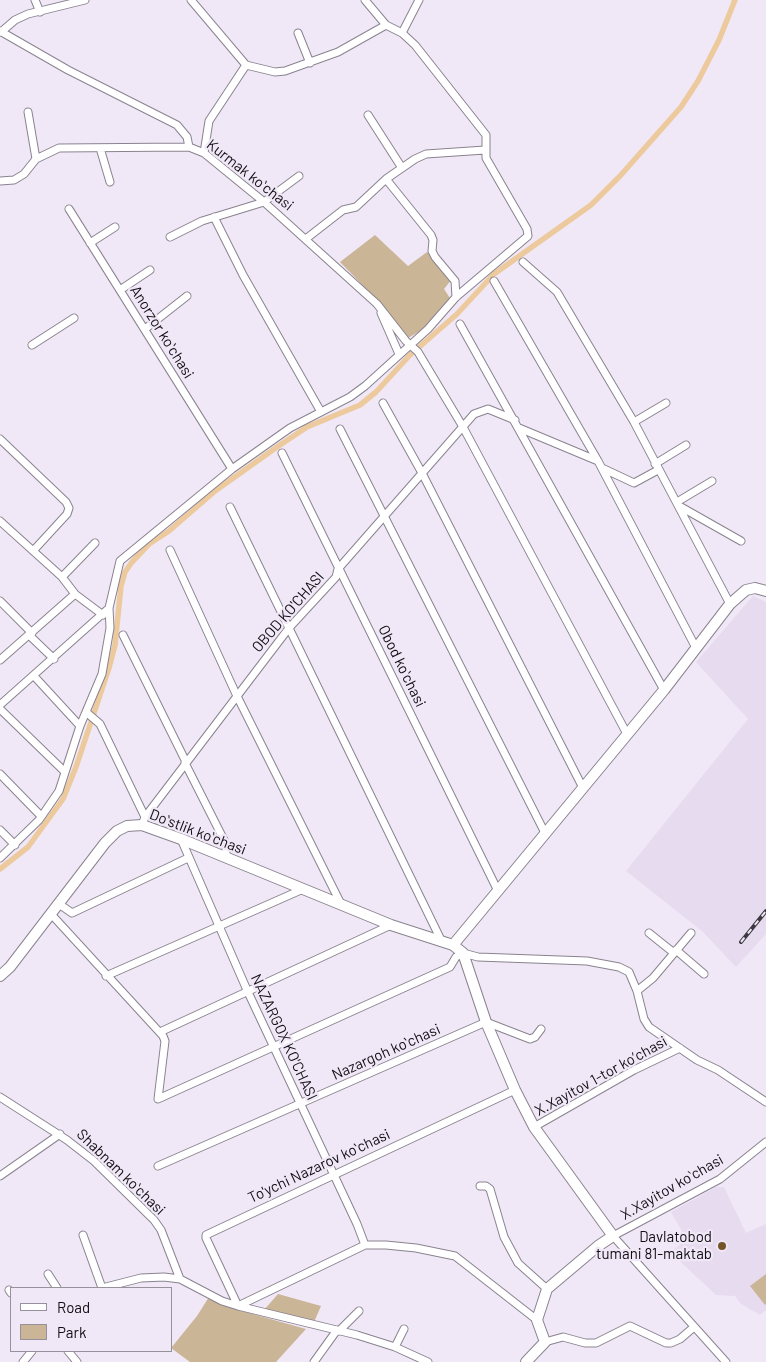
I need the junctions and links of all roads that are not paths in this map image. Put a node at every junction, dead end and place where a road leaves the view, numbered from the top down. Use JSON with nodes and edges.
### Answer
{"nodes":[{"id":1,"x":35,"y":0,"type":"edge"},
{"id":2,"x":85,"y":0,"type":"edge"},
{"id":3,"x":191,"y":0,"type":"edge"},
{"id":4,"x":365,"y":0,"type":"edge"},
{"id":5,"x":419,"y":0,"type":"edge"},
{"id":6,"x":40,"y":12,"type":"junction"},
{"id":7,"x":386,"y":25,"type":"junction"},
{"id":8,"x":0,"y":32,"type":"edge"},
{"id":9,"x":298,"y":33,"type":"dead end"},
{"id":10,"x":402,"y":33,"type":"junction"},
{"id":11,"x":310,"y":63,"type":"junction"},
{"id":12,"x":246,"y":65,"type":"junction"},
{"id":13,"x":28,"y":112,"type":"dead end"},
{"id":14,"x":368,"y":115,"type":"dead end"},
{"id":15,"x":189,"y":147,"type":"junction"},
{"id":16,"x":100,"y":148,"type":"junction"},
{"id":17,"x":485,"y":150,"type":"junction"},
{"id":18,"x":204,"y":154,"type":"junction"},
{"id":19,"x":36,"y":159,"type":"junction"},
{"id":20,"x":402,"y":168,"type":"junction"},
{"id":21,"x":299,"y":176,"type":"dead end"},
{"id":22,"x":386,"y":179,"type":"junction"},
{"id":23,"x":0,"y":182,"type":"edge"},
{"id":24,"x":110,"y":182,"type":"dead end"},
{"id":25,"x":264,"y":202,"type":"junction"},
{"id":26,"x":69,"y":209,"type":"dead end"},
{"id":27,"x":214,"y":217,"type":"junction"},
{"id":28,"x":115,"y":227,"type":"dead end"},
{"id":29,"x":170,"y":237,"type":"dead end"},
{"id":30,"x":307,"y":238,"type":"junction"},
{"id":31,"x":90,"y":243,"type":"junction"},
{"id":32,"x":523,"y":262,"type":"dead end"},
{"id":33,"x":150,"y":270,"type":"dead end"},
{"id":34,"x":494,"y":281,"type":"dead end"},
{"id":35,"x":120,"y":290,"type":"junction"},
{"id":36,"x":187,"y":296,"type":"dead end"},
{"id":37,"x":456,"y":297,"type":"junction"},
{"id":38,"x":377,"y":304,"type":"junction"},
{"id":39,"x":74,"y":318,"type":"dead end"},
{"id":40,"x":460,"y":324,"type":"dead end"},
{"id":41,"x":145,"y":329,"type":"junction"},
{"id":42,"x":32,"y":345,"type":"dead end"},
{"id":43,"x":414,"y":348,"type":"junction"},
{"id":44,"x":399,"y":354,"type":"junction"},
{"id":45,"x":383,"y":403,"type":"dead end"},
{"id":46,"x":666,"y":403,"type":"dead end"},
{"id":47,"x":321,"y":412,"type":"junction"},
{"id":48,"x":515,"y":420,"type":"junction"},
{"id":49,"x":634,"y":422,"type":"junction"},
{"id":50,"x":463,"y":427,"type":"junction"},
{"id":51,"x":519,"y":427,"type":"junction"},
{"id":52,"x":340,"y":429,"type":"dead end"},
{"id":53,"x":0,"y":439,"type":"edge"},
{"id":54,"x":686,"y":444,"type":"dead end"},
{"id":55,"x":282,"y":453,"type":"dead end"},
{"id":56,"x":600,"y":464,"type":"junction"},
{"id":57,"x":657,"y":467,"type":"junction"},
{"id":58,"x":232,"y":468,"type":"junction"},
{"id":59,"x":422,"y":473,"type":"junction"},
{"id":60,"x":712,"y":481,"type":"dead end"},
{"id":61,"x":679,"y":504,"type":"junction"},
{"id":62,"x":230,"y":507,"type":"dead end"},
{"id":63,"x":384,"y":516,"type":"junction"},
{"id":64,"x":0,"y":521,"type":"edge"},
{"id":65,"x":742,"y":541,"type":"dead end"},
{"id":66,"x":95,"y":543,"type":"dead end"},
{"id":67,"x":170,"y":550,"type":"dead end"},
{"id":68,"x":33,"y":551,"type":"junction"},
{"id":69,"x":338,"y":569,"type":"junction"},
{"id":70,"x":62,"y":577,"type":"junction"},
{"id":71,"x":766,"y":591,"type":"edge"},
{"id":72,"x":75,"y":594,"type":"junction"},
{"id":73,"x":0,"y":601,"type":"edge"},
{"id":74,"x":730,"y":604,"type":"junction"},
{"id":75,"x":109,"y":608,"type":"junction"},
{"id":76,"x":103,"y":615,"type":"junction"},
{"id":77,"x":288,"y":628,"type":"junction"},
{"id":78,"x":30,"y":634,"type":"junction"},
{"id":79,"x":123,"y":635,"type":"dead end"},
{"id":80,"x":695,"y":646,"type":"junction"},
{"id":81,"x":54,"y":659,"type":"junction"},
{"id":82,"x":0,"y":660,"type":"edge"},
{"id":83,"x":34,"y":676,"type":"junction"},
{"id":84,"x":664,"y":690,"type":"junction"},
{"id":85,"x":236,"y":694,"type":"junction"},
{"id":86,"x":0,"y":705,"type":"edge"},
{"id":87,"x":0,"y":709,"type":"edge"},
{"id":88,"x":86,"y":712,"type":"junction"},
{"id":89,"x":80,"y":726,"type":"junction"},
{"id":90,"x":627,"y":734,"type":"junction"},
{"id":91,"x":186,"y":762,"type":"junction"},
{"id":92,"x":64,"y":771,"type":"junction"},
{"id":93,"x":0,"y":774,"type":"edge"},
{"id":94,"x":583,"y":788,"type":"junction"},
{"id":95,"x":42,"y":816,"type":"junction"},
{"id":96,"x":144,"y":821,"type":"junction"},
{"id":97,"x":0,"y":830,"type":"edge"},
{"id":98,"x":545,"y":833,"type":"junction"},
{"id":99,"x":181,"y":839,"type":"junction"},
{"id":100,"x":15,"y":845,"type":"junction"},
{"id":101,"x":0,"y":858,"type":"edge"},
{"id":102,"x":188,"y":858,"type":"junction"},
{"id":103,"x":226,"y":858,"type":"junction"},
{"id":104,"x":301,"y":890,"type":"junction"},
{"id":105,"x":498,"y":891,"type":"junction"},
{"id":106,"x":60,"y":904,"type":"junction"},
{"id":107,"x":341,"y":904,"type":"junction"},
{"id":108,"x":51,"y":914,"type":"junction"},
{"id":109,"x":390,"y":925,"type":"junction"},
{"id":110,"x":219,"y":927,"type":"junction"},
{"id":111,"x":649,"y":933,"type":"dead end"},
{"id":112,"x":691,"y":933,"type":"dead end"},
{"id":113,"x":442,"y":942,"type":"junction"},
{"id":114,"x":453,"y":945,"type":"junction"},
{"id":115,"x":675,"y":952,"type":"junction"},
{"id":116,"x":464,"y":953,"type":"junction"},
{"id":117,"x":704,"y":974,"type":"dead end"},
{"id":118,"x":0,"y":976,"type":"edge"},
{"id":119,"x":106,"y":976,"type":"junction"},
{"id":120,"x":247,"y":990,"type":"junction"},
{"id":121,"x":637,"y":991,"type":"junction"},
{"id":122,"x":486,"y":1022,"type":"junction"},
{"id":123,"x":541,"y":1029,"type":"dead end"},
{"id":124,"x":160,"y":1032,"type":"junction"},
{"id":125,"x":273,"y":1046,"type":"junction"},
{"id":126,"x":680,"y":1048,"type":"junction"},
{"id":127,"x":515,"y":1090,"type":"junction"},
{"id":128,"x":0,"y":1096,"type":"edge"},
{"id":129,"x":766,"y":1102,"type":"edge"},
{"id":130,"x":300,"y":1105,"type":"junction"},
{"id":131,"x":534,"y":1128,"type":"junction"},
{"id":132,"x":60,"y":1134,"type":"junction"},
{"id":133,"x":766,"y":1142,"type":"edge"},
{"id":134,"x":158,"y":1166,"type":"dead end"},
{"id":135,"x":333,"y":1174,"type":"junction"},
{"id":136,"x":0,"y":1176,"type":"edge"},
{"id":137,"x":480,"y":1186,"type":"dead end"},
{"id":138,"x":83,"y":1235,"type":"dead end"},
{"id":139,"x":613,"y":1236,"type":"junction"},
{"id":140,"x":365,"y":1245,"type":"junction"},
{"id":141,"x":48,"y":1274,"type":"dead end"},
{"id":142,"x":180,"y":1279,"type":"junction"},
{"id":143,"x":56,"y":1287,"type":"edge"},
{"id":144,"x":102,"y":1287,"type":"edge"},
{"id":145,"x":106,"y":1287,"type":"edge"},
{"id":146,"x":547,"y":1289,"type":"junction"},
{"id":147,"x":238,"y":1306,"type":"junction"},
{"id":148,"x":359,"y":1311,"type":"dead end"},
{"id":149,"x":537,"y":1320,"type":"junction"},
{"id":150,"x":694,"y":1327,"type":"junction"},
{"id":151,"x":404,"y":1329,"type":"dead end"},
{"id":152,"x":338,"y":1331,"type":"junction"},
{"id":153,"x":546,"y":1342,"type":"junction"},
{"id":154,"x":395,"y":1348,"type":"junction"},
{"id":155,"x":31,"y":1352,"type":"edge"},
{"id":156,"x":69,"y":1352,"type":"edge"},
{"id":157,"x":23,"y":1362,"type":"edge"},
{"id":158,"x":77,"y":1362,"type":"edge"},
{"id":159,"x":314,"y":1362,"type":"edge"},
{"id":160,"x":428,"y":1362,"type":"edge"},
{"id":161,"x":526,"y":1362,"type":"edge"},
{"id":162,"x":726,"y":1362,"type":"edge"}],
"edges":[{"from":1,"to":6,"type":"street"},
{"from":2,"to":6,"type":"street"},
{"from":3,"to":12,"type":"street"},
{"from":4,"to":7,"type":"street"},
{"from":5,"to":10,"type":"street"},
{"from":6,"to":8,"type":"street"},
{"from":7,"to":10,"type":"street"},
{"from":7,"to":11,"type":"street"},
{"from":8,"to":15,"type":"street","name":"Kurmak koʻchasi"},
{"from":9,"to":11,"type":"street"},
{"from":10,"to":17,"type":"street"},
{"from":11,"to":12,"type":"street"},
{"from":12,"to":18,"type":"street"},
{"from":13,"to":19,"type":"street"},
{"from":14,"to":20,"type":"street"},
{"from":15,"to":16,"type":"street"},
{"from":15,"to":18,"type":"street","name":"Kurmak koʻchasi"},
{"from":16,"to":19,"type":"street"},
{"from":16,"to":24,"type":"street"},
{"from":17,"to":20,"type":"street"},
{"from":17,"to":37,"type":"street"},
{"from":18,"to":25,"type":"street","name":"Kurmak koʻchasi"},
{"from":19,"to":23,"type":"street"},
{"from":20,"to":22,"type":"street"},
{"from":21,"to":25,"type":"street"},
{"from":22,"to":30,"type":"street"},
{"from":22,"to":37,"type":"street"},
{"from":25,"to":27,"type":"street"},
{"from":25,"to":30,"type":"street","name":"Kurmak koʻchasi"},
{"from":26,"to":31,"type":"street","name":"Anorzor koʻchasi"},
{"from":27,"to":29,"type":"street"},
{"from":27,"to":47,"type":"street"},
{"from":28,"to":31,"type":"street"},
{"from":30,"to":38,"type":"street","name":"Kurmak koʻchasi"},
{"from":31,"to":35,"type":"street","name":"Anorzor koʻchasi"},
{"from":32,"to":49,"type":"street"},
{"from":33,"to":35,"type":"street"},
{"from":34,"to":56,"type":"street"},
{"from":35,"to":41,"type":"street","name":"Anorzor koʻchasi"},
{"from":36,"to":41,"type":"street"},
{"from":37,"to":43,"type":"street"},
{"from":38,"to":43,"type":"street","name":"Kurmak koʻchasi"},
{"from":38,"to":44,"type":"street"},
{"from":39,"to":42,"type":"street"},
{"from":40,"to":48,"type":"street"},
{"from":41,"to":58,"type":"street","name":"Anorzor koʻchasi"},
{"from":43,"to":44,"type":"street"},
{"from":43,"to":50,"type":"street"},
{"from":44,"to":47,"type":"street"},
{"from":45,"to":59,"type":"street"},
{"from":46,"to":49,"type":"street"},
{"from":47,"to":58,"type":"street"},
{"from":48,"to":50,"type":"street","name":"OBOD KO'CHASI"},
{"from":48,"to":51,"type":"street"},
{"from":49,"to":57,"type":"street"},
{"from":50,"to":59,"type":"street","name":"OBOD KO'CHASI"},
{"from":50,"to":90,"type":"street"},
{"from":51,"to":56,"type":"street"},
{"from":51,"to":84,"type":"street"},
{"from":52,"to":63,"type":"street"},
{"from":53,"to":68,"type":"street"},
{"from":54,"to":57,"type":"street"},
{"from":55,"to":69,"type":"street","name":"Obod koʻchasi"},
{"from":56,"to":57,"type":"street"},
{"from":56,"to":80,"type":"street"},
{"from":57,"to":61,"type":"street"},
{"from":58,"to":75,"type":"street"},
{"from":59,"to":63,"type":"street","name":"OBOD KO'CHASI"},
{"from":59,"to":94,"type":"street"},
{"from":60,"to":61,"type":"street"},
{"from":61,"to":65,"type":"street"},
{"from":61,"to":74,"type":"street"},
{"from":62,"to":77,"type":"street"},
{"from":63,"to":69,"type":"street","name":"OBOD KO'CHASI"},
{"from":63,"to":98,"type":"street"},
{"from":64,"to":68,"type":"street"},
{"from":66,"to":70,"type":"street"},
{"from":67,"to":85,"type":"street"},
{"from":68,"to":70,"type":"street"},
{"from":69,"to":77,"type":"street","name":"OBOD KO'CHASI"},
{"from":69,"to":105,"type":"street","name":"Obod koʻchasi"},
{"from":70,"to":72,"type":"street"},
{"from":71,"to":74,"type":"street"},
{"from":72,"to":76,"type":"street"},
{"from":72,"to":78,"type":"street"},
{"from":73,"to":78,"type":"street"},
{"from":74,"to":80,"type":"street"},
{"from":75,"to":76,"type":"street"},
{"from":75,"to":88,"type":"street"},
{"from":76,"to":81,"type":"street"},
{"from":77,"to":85,"type":"street","name":"OBOD KO'CHASI"},
{"from":77,"to":113,"type":"street"},
{"from":78,"to":81,"type":"street"},
{"from":78,"to":82,"type":"street"},
{"from":79,"to":91,"type":"street"},
{"from":80,"to":84,"type":"street"},
{"from":81,"to":83,"type":"street"},
{"from":83,"to":86,"type":"street"},
{"from":83,"to":89,"type":"street"},
{"from":84,"to":90,"type":"street"},
{"from":85,"to":91,"type":"street","name":"OBOD KO'CHASI"},
{"from":85,"to":107,"type":"street"},
{"from":87,"to":92,"type":"street"},
{"from":88,"to":89,"type":"street"},
{"from":88,"to":96,"type":"street"},
{"from":89,"to":92,"type":"street"},
{"from":90,"to":94,"type":"street"},
{"from":91,"to":96,"type":"street","name":"OBOD KO'CHASI"},
{"from":91,"to":103,"type":"street"},
{"from":92,"to":95,"type":"street"},
{"from":93,"to":95,"type":"street"},
{"from":94,"to":98,"type":"street"},
{"from":95,"to":100,"type":"street"},
{"from":96,"to":99,"type":"street","name":"Doʻstlik koʻchasi"},
{"from":96,"to":106,"type":"street","name":"Doʻstlik koʻchasi"},
{"from":97,"to":100,"type":"street"},
{"from":98,"to":105,"type":"street"},
{"from":99,"to":102,"type":"street","name":"NAZARGOX KO'CHASI"},
{"from":99,"to":103,"type":"street","name":"Doʻstlik koʻchasi"},
{"from":100,"to":101,"type":"street"},
{"from":102,"to":106,"type":"street"},
{"from":102,"to":110,"type":"street","name":"NAZARGOX KO'CHASI"},
{"from":103,"to":104,"type":"street","name":"Doʻstlik koʻchasi"},
{"from":104,"to":107,"type":"street","name":"Doʻstlik koʻchasi"},
{"from":104,"to":110,"type":"street"},
{"from":105,"to":114,"type":"street"},
{"from":106,"to":108,"type":"street","name":"Doʻstlik koʻchasi"},
{"from":107,"to":109,"type":"street","name":"Doʻstlik koʻchasi"},
{"from":108,"to":118,"type":"street","name":"Doʻstlik koʻchasi"},
{"from":108,"to":119,"type":"street"},
{"from":109,"to":113,"type":"street","name":"Doʻstlik koʻchasi"},
{"from":109,"to":120,"type":"street"},
{"from":110,"to":119,"type":"street"},
{"from":110,"to":120,"type":"street","name":"NAZARGOX KO'CHASI"},
{"from":111,"to":115,"type":"street"},
{"from":112,"to":115,"type":"street"},
{"from":113,"to":114,"type":"street","name":"Doʻstlik koʻchasi"},
{"from":114,"to":116,"type":"street"},
{"from":115,"to":117,"type":"street"},
{"from":115,"to":121,"type":"street"},
{"from":116,"to":121,"type":"street"},
{"from":116,"to":122,"type":"street"},
{"from":116,"to":125,"type":"street"},
{"from":119,"to":124,"type":"street"},
{"from":120,"to":124,"type":"street"},
{"from":120,"to":125,"type":"street","name":"NAZARGOX KO'CHASI"},
{"from":121,"to":126,"type":"street"},
{"from":122,"to":123,"type":"street"},
{"from":122,"to":127,"type":"street"},
{"from":122,"to":130,"type":"street","name":"Nazargoh koʻchasi"},
{"from":124,"to":125,"type":"street"},
{"from":125,"to":130,"type":"street","name":"NAZARGOX KO'CHASI"},
{"from":126,"to":129,"type":"street"},
{"from":126,"to":131,"type":"street","name":"X.Xayitov 1-tor koʼchasi"},
{"from":127,"to":131,"type":"street"},
{"from":127,"to":135,"type":"street","name":"To'ychi Nazarov koʻchasi"},
{"from":128,"to":132,"type":"street","name":"Shabnam koʻchasi"},
{"from":130,"to":134,"type":"street","name":"Nazargoh koʻchasi"},
{"from":130,"to":135,"type":"street","name":"NAZARGOX KO'CHASI"},
{"from":131,"to":139,"type":"street"},
{"from":132,"to":136,"type":"street"},
{"from":132,"to":142,"type":"street","name":"Shabnam koʻchasi"},
{"from":133,"to":139,"type":"street","name":"X.Xayitov koʻchasi"},
{"from":135,"to":140,"type":"street","name":"NAZARGOX KO'CHASI"},
{"from":135,"to":147,"type":"street","name":"To'ychi Nazarov koʻchasi"},
{"from":137,"to":146,"type":"street"},
{"from":138,"to":144,"type":"street"},
{"from":139,"to":146,"type":"street"},
{"from":139,"to":150,"type":"street"},
{"from":140,"to":147,"type":"street"},
{"from":140,"to":149,"type":"street"},
{"from":141,"to":143,"type":"street"},
{"from":142,"to":145,"type":"street"},
{"from":142,"to":147,"type":"street"},
{"from":146,"to":149,"type":"street"},
{"from":147,"to":152,"type":"street"},
{"from":148,"to":152,"type":"street"},
{"from":149,"to":153,"type":"street"},
{"from":150,"to":153,"type":"street"},
{"from":150,"to":162,"type":"street"},
{"from":151,"to":154,"type":"street"},
{"from":152,"to":154,"type":"street"},
{"from":152,"to":159,"type":"street"},
{"from":153,"to":161,"type":"street"},
{"from":154,"to":160,"type":"street"},
{"from":155,"to":157,"type":"street"},
{"from":156,"to":158,"type":"street"}]}
